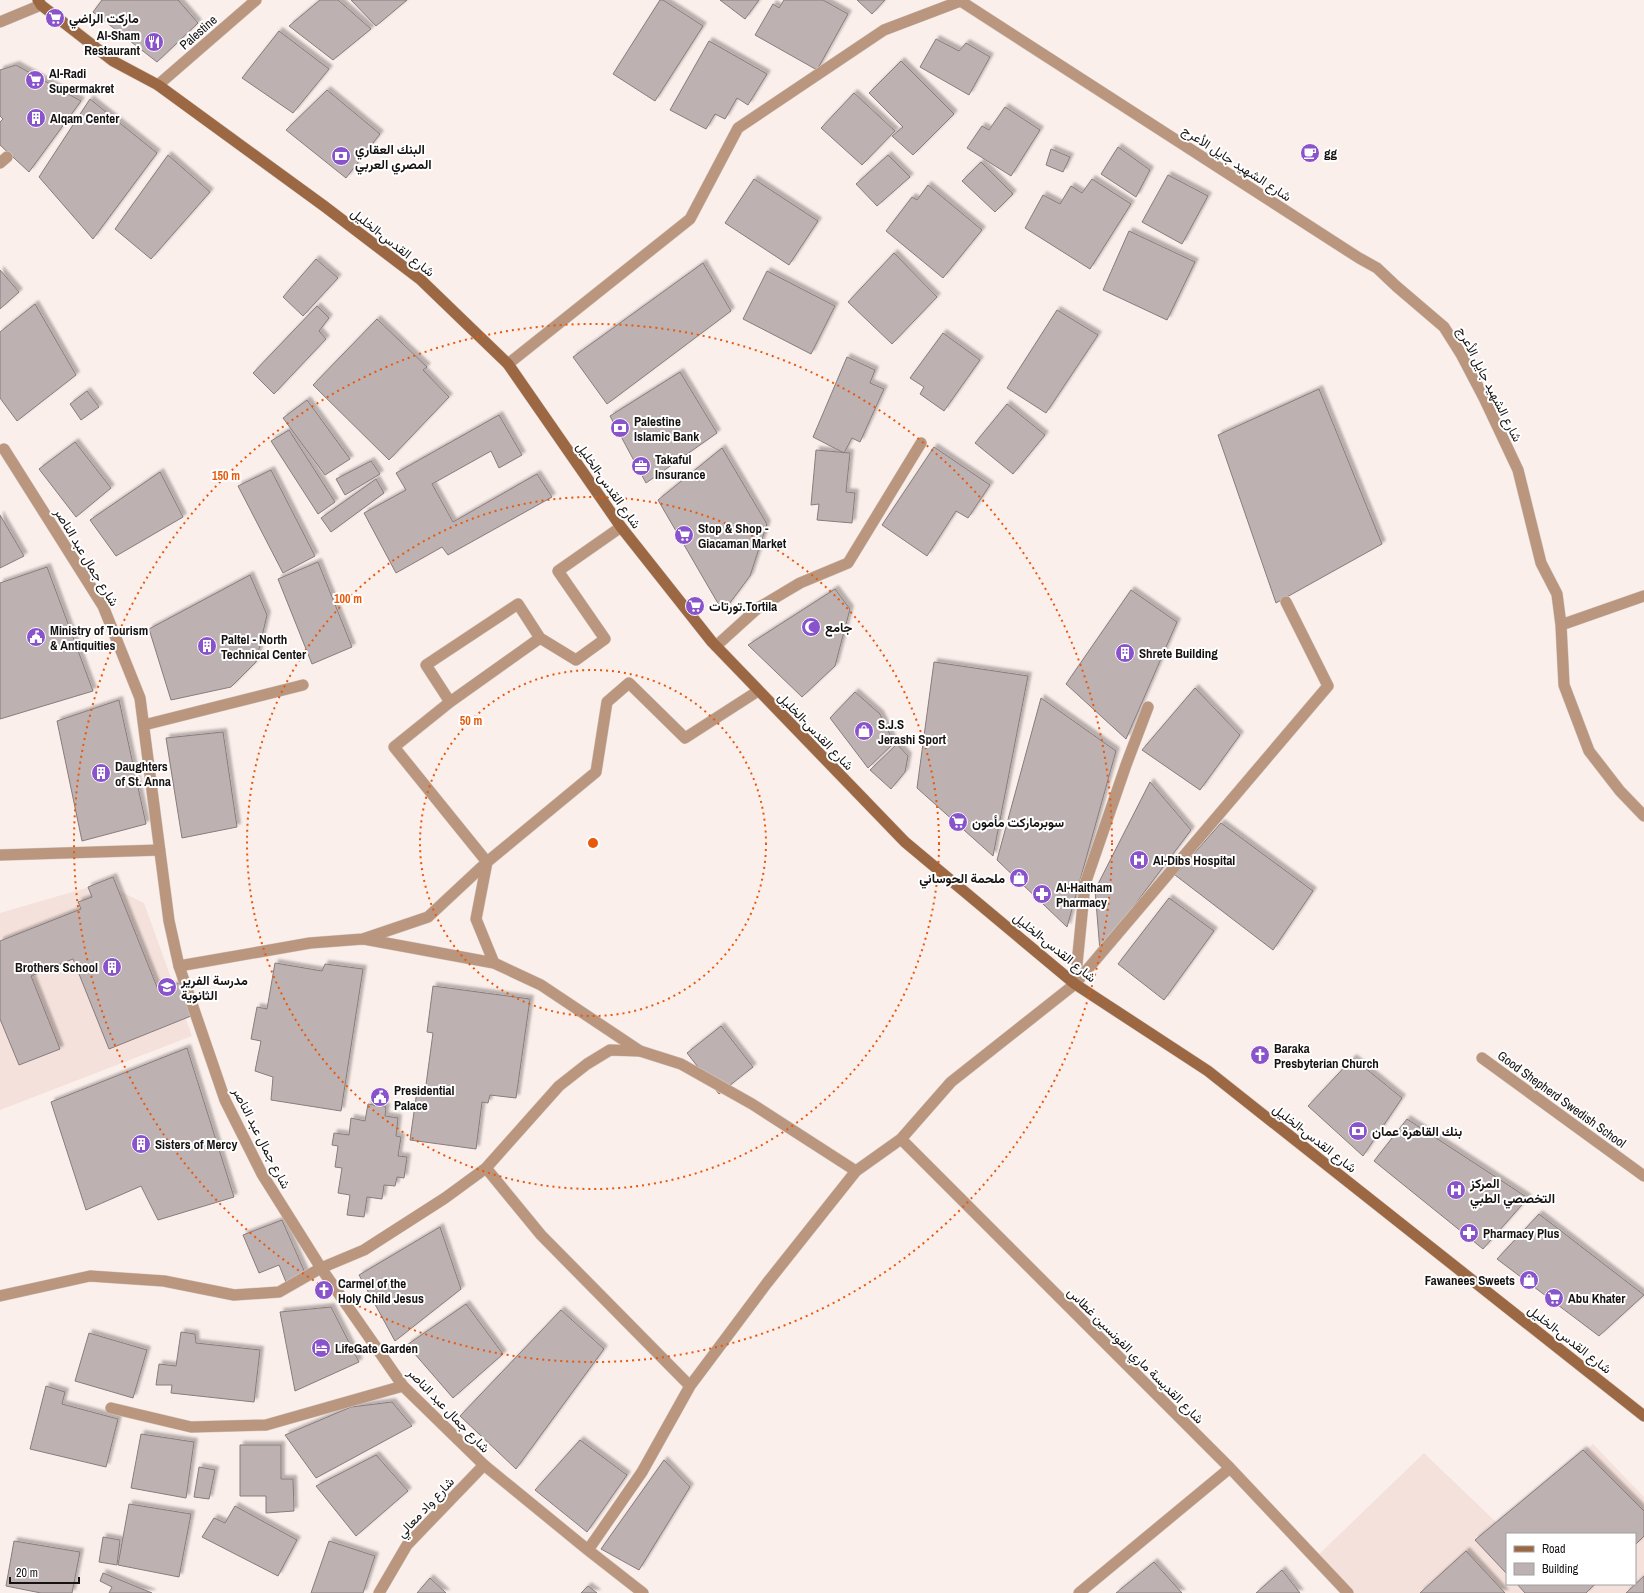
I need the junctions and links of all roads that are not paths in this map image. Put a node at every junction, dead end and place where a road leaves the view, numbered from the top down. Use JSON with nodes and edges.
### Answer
{"nodes":[{"id":1,"x":256,"y":0,"type":"edge"},
{"id":2,"x":961,"y":1,"type":"edge"},
{"id":3,"x":39,"y":2,"type":"edge"},
{"id":4,"x":0,"y":22,"type":"edge"},
{"id":5,"x":158,"y":85,"type":"junction"},
{"id":6,"x":508,"y":364,"type":"junction"},
{"id":7,"x":921,"y":443,"type":"dead end"},
{"id":8,"x":1,"y":448,"type":"edge"},
{"id":9,"x":621,"y":527,"type":"junction"},
{"id":10,"x":1644,"y":596,"type":"edge"},
{"id":11,"x":1286,"y":602,"type":"dead end"},
{"id":12,"x":1561,"y":625,"type":"junction"},
{"id":13,"x":540,"y":638,"type":"junction"},
{"id":14,"x":716,"y":646,"type":"junction"},
{"id":15,"x":303,"y":685,"type":"dead end"},
{"id":16,"x":758,"y":691,"type":"junction"},
{"id":17,"x":450,"y":702,"type":"junction"},
{"id":18,"x":1148,"y":707,"type":"dead end"},
{"id":19,"x":144,"y":725,"type":"junction"},
{"id":20,"x":1644,"y":816,"type":"edge"},
{"id":21,"x":160,"y":850,"type":"junction"},
{"id":22,"x":0,"y":855,"type":"edge"},
{"id":23,"x":487,"y":862,"type":"junction"},
{"id":24,"x":363,"y":939,"type":"junction"},
{"id":25,"x":494,"y":963,"type":"junction"},
{"id":26,"x":179,"y":966,"type":"junction"},
{"id":27,"x":1075,"y":984,"type":"junction"},
{"id":28,"x":640,"y":1051,"type":"junction"},
{"id":29,"x":1482,"y":1058,"type":"dead end"},
{"id":30,"x":901,"y":1139,"type":"junction"},
{"id":31,"x":486,"y":1168,"type":"junction"},
{"id":32,"x":856,"y":1171,"type":"junction"},
{"id":33,"x":1644,"y":1176,"type":"edge"},
{"id":34,"x":321,"y":1268,"type":"junction"},
{"id":35,"x":0,"y":1296,"type":"edge"},
{"id":36,"x":403,"y":1386,"type":"junction"},
{"id":37,"x":690,"y":1386,"type":"junction"},
{"id":38,"x":111,"y":1408,"type":"dead end"},
{"id":39,"x":1644,"y":1416,"type":"edge"},
{"id":40,"x":484,"y":1465,"type":"junction"},
{"id":41,"x":1230,"y":1468,"type":"junction"},
{"id":42,"x":588,"y":1550,"type":"junction"},
{"id":43,"x":379,"y":1593,"type":"edge"},
{"id":44,"x":643,"y":1593,"type":"edge"},
{"id":45,"x":1079,"y":1593,"type":"edge"},
{"id":46,"x":1348,"y":1593,"type":"edge"}],
"edges":[{"from":1,"to":5,"type":"street","name":"Palestine"},
{"from":2,"to":6,"type":"street"},
{"from":2,"to":12,"type":"street","name":"شارع الشهيد جايل الأعرج"},
{"from":3,"to":4,"type":"street"},
{"from":3,"to":5,"type":"main road","name":"شارع القدس-الخليل"},
{"from":5,"to":6,"type":"main road","name":"شارع القدس-الخليل"},
{"from":6,"to":9,"type":"main road","name":"شارع القدس-الخليل"},
{"from":7,"to":14,"type":"street"},
{"from":8,"to":19,"type":"street","name":"شارع جمال عبد الناصر"},
{"from":9,"to":13,"type":"street"},
{"from":9,"to":14,"type":"main road","name":"شارع القدس-الخليل"},
{"from":10,"to":12,"type":"street"},
{"from":11,"to":27,"type":"street"},
{"from":12,"to":20,"type":"street","name":"شارع الشهيد جايل الأعرج"},
{"from":13,"to":17,"type":"street"},
{"from":13,"to":17,"type":"street"},
{"from":14,"to":16,"type":"main road","name":"شارع القدس-الخليل"},
{"from":15,"to":19,"type":"street"},
{"from":16,"to":23,"type":"street"},
{"from":16,"to":27,"type":"main road","name":"شارع القدس-الخليل"},
{"from":17,"to":23,"type":"street"},
{"from":18,"to":27,"type":"street"},
{"from":19,"to":21,"type":"street","name":"شارع جمال عبد الناصر"},
{"from":21,"to":22,"type":"street"},
{"from":21,"to":26,"type":"street","name":"شارع جمال عبد الناصر"},
{"from":23,"to":24,"type":"street"},
{"from":23,"to":25,"type":"street"},
{"from":24,"to":25,"type":"street"},
{"from":24,"to":26,"type":"street"},
{"from":25,"to":28,"type":"street"},
{"from":26,"to":34,"type":"street","name":"شارع جمال عبد الناصر"},
{"from":27,"to":30,"type":"street"},
{"from":27,"to":39,"type":"main road","name":"شارع القدس-الخليل"},
{"from":28,"to":31,"type":"street"},
{"from":28,"to":32,"type":"street"},
{"from":29,"to":33,"type":"street","name":"Good Shepherd Swedish School"},
{"from":30,"to":32,"type":"street"},
{"from":30,"to":41,"type":"street","name":"شارع القديسة ماري الفونسين غطاس"},
{"from":31,"to":34,"type":"street"},
{"from":31,"to":37,"type":"street"},
{"from":32,"to":37,"type":"street"},
{"from":34,"to":35,"type":"street"},
{"from":34,"to":36,"type":"street","name":"شارع جمال عبد الناصر"},
{"from":36,"to":38,"type":"street"},
{"from":36,"to":40,"type":"street","name":"شارع جمال عبد الناصر"},
{"from":37,"to":42,"type":"street"},
{"from":40,"to":42,"type":"street","name":"شارع جمال عبد الناصر"},
{"from":40,"to":43,"type":"street","name":"شارع واد معالي"},
{"from":41,"to":45,"type":"street"},
{"from":41,"to":46,"type":"street","name":"شارع القديسة ماري الفونسين غطاس"},
{"from":42,"to":44,"type":"street","name":"شارع جمال عبد الناصر"}]}
